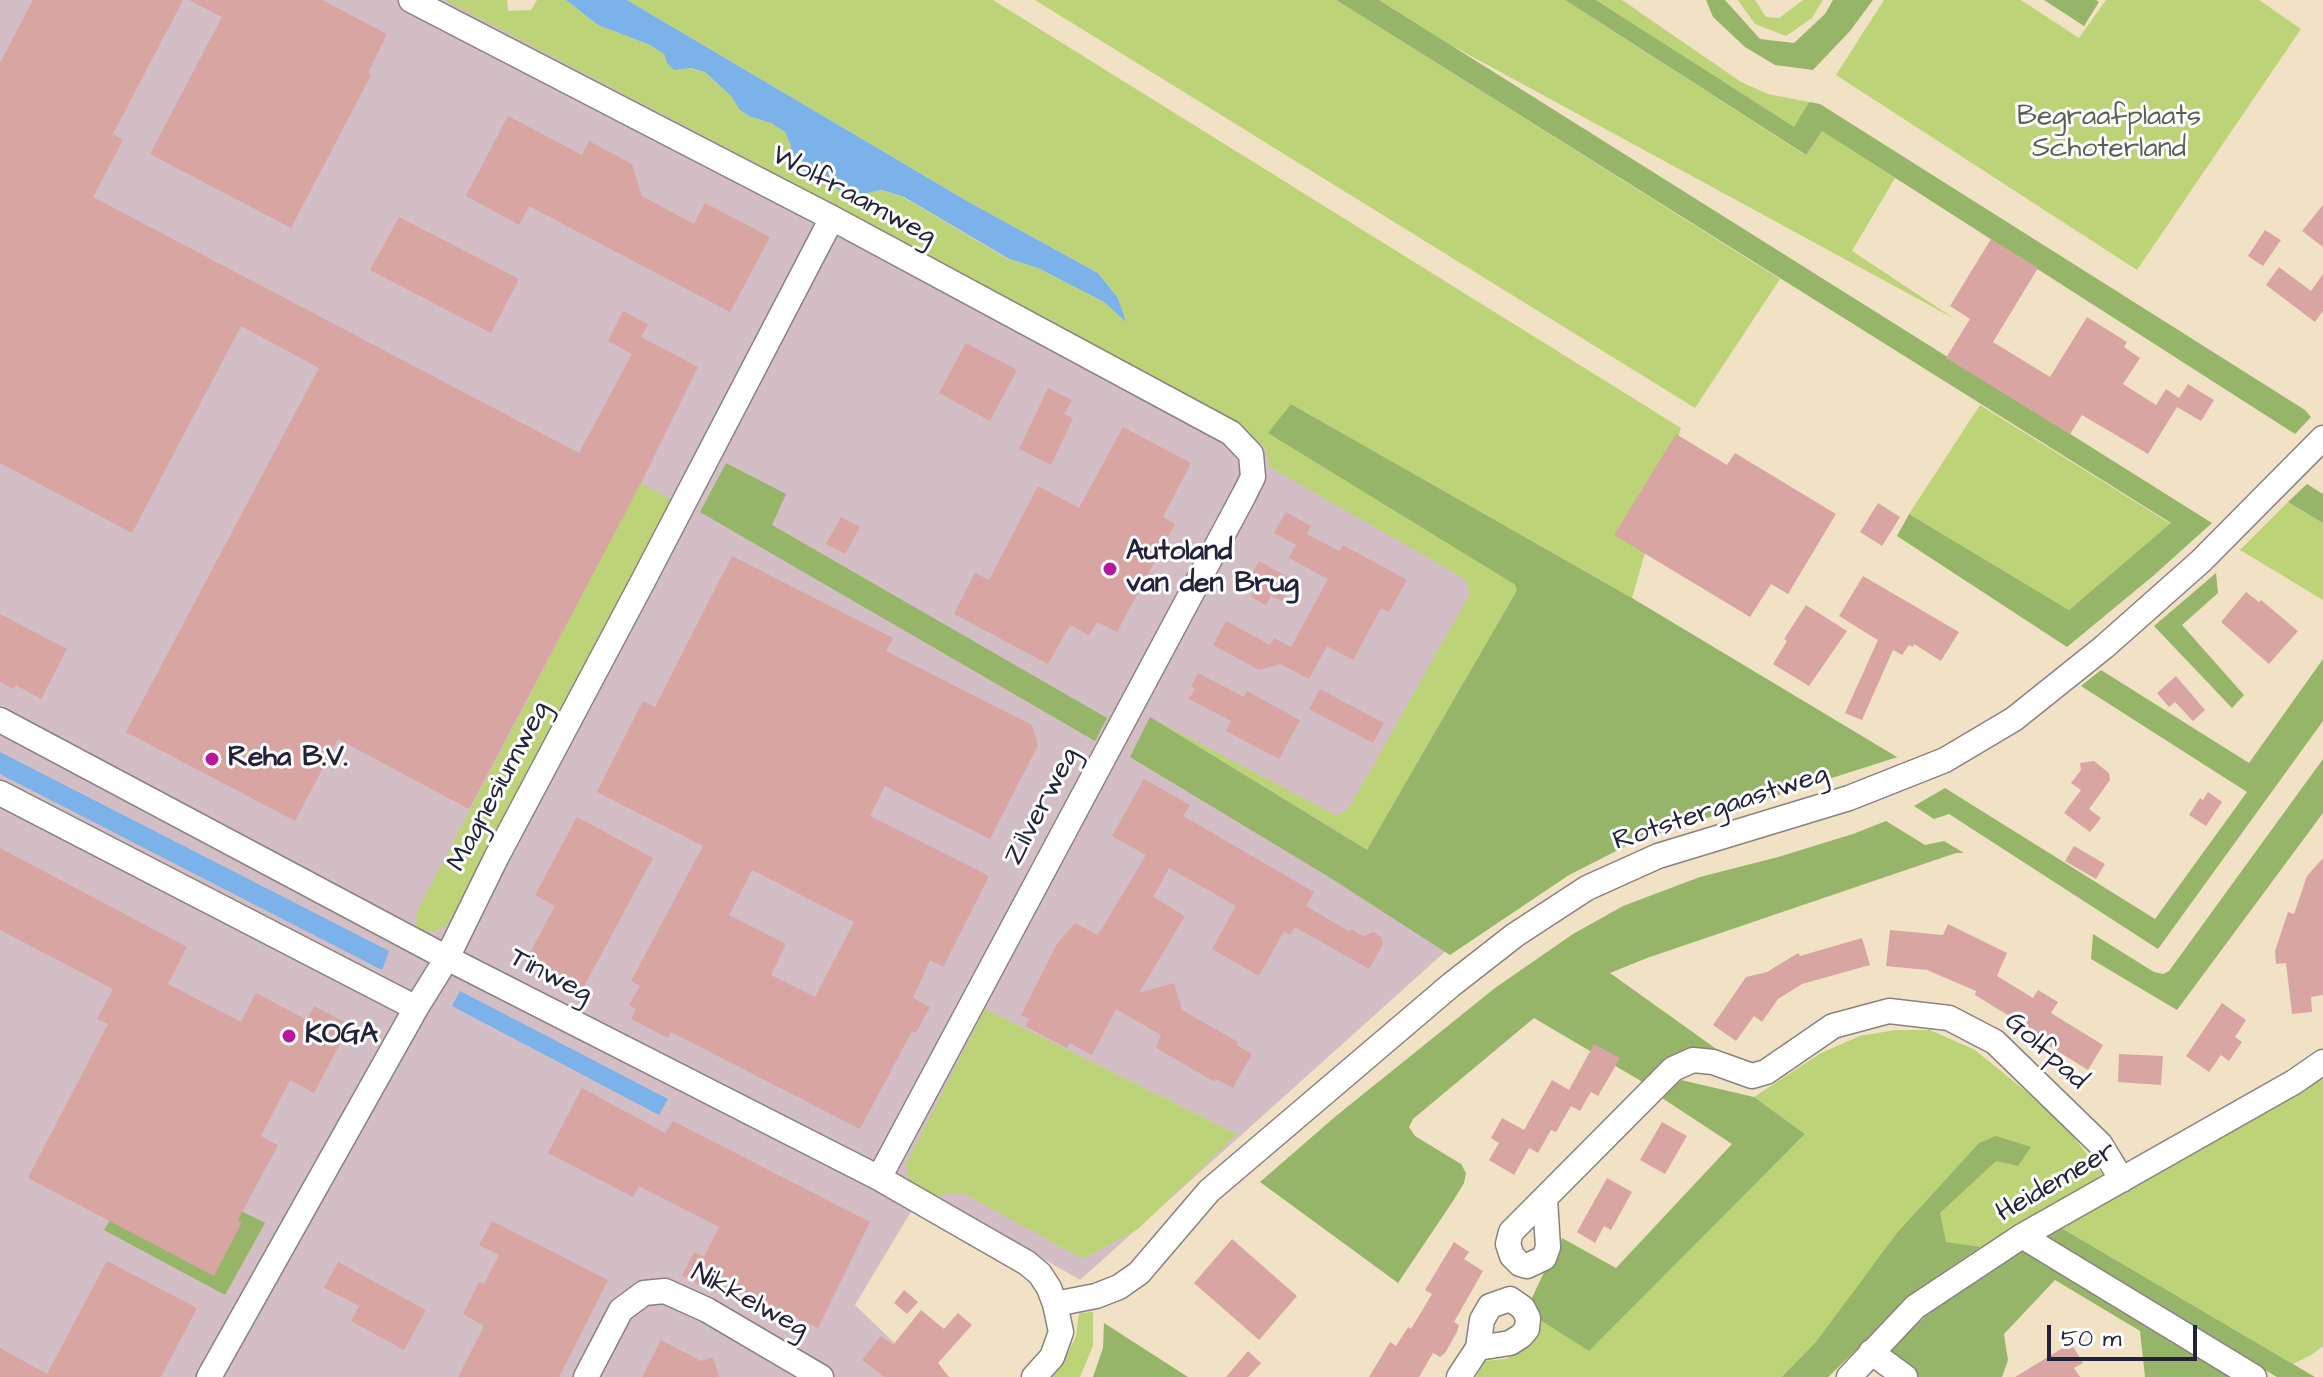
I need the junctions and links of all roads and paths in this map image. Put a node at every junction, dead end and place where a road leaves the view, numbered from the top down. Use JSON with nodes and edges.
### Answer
{"nodes":[{"id":1,"x":411,"y":0,"type":"edge"},
{"id":2,"x":832,"y":218,"type":"junction"},
{"id":3,"x":2323,"y":438,"type":"edge"},
{"id":4,"x":1253,"y":462,"type":"joint"},
{"id":5,"x":0,"y":720,"type":"edge"},
{"id":6,"x":0,"y":793,"type":"edge"},
{"id":7,"x":447,"y":958,"type":"junction"},
{"id":8,"x":416,"y":1008,"type":"junction"},
{"id":9,"x":2323,"y":1062,"type":"edge"},
{"id":10,"x":879,"y":1178,"type":"junction"},
{"id":11,"x":2122,"y":1180,"type":"junction"},
{"id":12,"x":1545,"y":1200,"type":"dead end"},
{"id":13,"x":2022,"y":1236,"type":"junction"},
{"id":14,"x":1055,"y":1304,"type":"junction"},
{"id":15,"x":1478,"y":1348,"type":"dead end"},
{"id":16,"x":1871,"y":1352,"type":"junction"},
{"id":17,"x":209,"y":1377,"type":"edge"},
{"id":18,"x":586,"y":1377,"type":"edge"},
{"id":19,"x":821,"y":1377,"type":"edge"},
{"id":20,"x":1034,"y":1377,"type":"edge"},
{"id":21,"x":1459,"y":1377,"type":"edge"},
{"id":22,"x":1849,"y":1377,"type":"edge"},
{"id":23,"x":1905,"y":1377,"type":"edge"},
{"id":24,"x":2254,"y":1377,"type":"edge"}],
"edges":[{"from":1,"to":2,"type":"street","name":"Wolfraamweg"},
{"from":2,"to":4,"type":"street","name":"Wolfraamweg"},
{"from":2,"to":7,"type":"street","name":"Magnesiumweg"},
{"from":3,"to":14,"type":"street","name":"Rotstergaastweg"},
{"from":4,"to":10,"type":"street","name":"Zilverweg"},
{"from":5,"to":7,"type":"street","name":"Tinweg"},
{"from":6,"to":8,"type":"street"},
{"from":7,"to":8,"type":"street","name":"Magnesiumweg"},
{"from":7,"to":10,"type":"street","name":"Tinweg"},
{"from":8,"to":17,"type":"street","name":"Magnesiumweg"},
{"from":9,"to":11,"type":"street","name":"Heidemeer"},
{"from":10,"to":14,"type":"street","name":"Tinweg"},
{"from":11,"to":12,"type":"street","name":"Golfpad"},
{"from":11,"to":13,"type":"street","name":"Heidemeer"},
{"from":13,"to":16,"type":"street","name":"Heidemeer"},
{"from":13,"to":24,"type":"street"},
{"from":14,"to":20,"type":"street"},
{"from":15,"to":21,"type":"street"},
{"from":16,"to":22,"type":"street","name":"Heidemeer"},
{"from":16,"to":23,"type":"street"},
{"from":18,"to":19,"type":"street","name":"Nikkelweg"}]}
